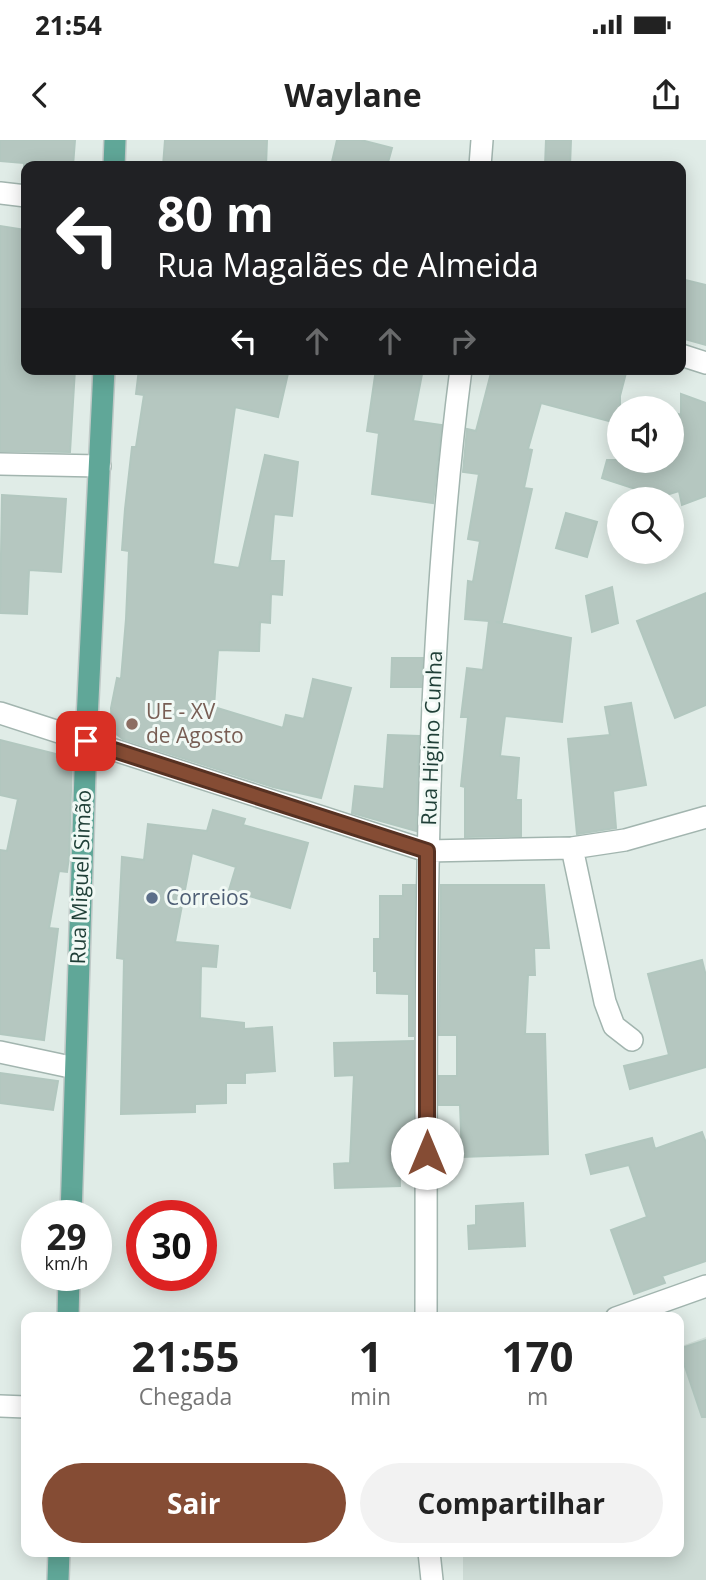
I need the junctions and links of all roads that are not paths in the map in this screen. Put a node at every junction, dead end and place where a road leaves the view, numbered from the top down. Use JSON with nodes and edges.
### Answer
{"nodes":[{"id":1,"x":115,"y":140,"type":"edge"},
{"id":2,"x":482,"y":140,"type":"edge"},
{"id":3,"x":114,"y":161,"type":"edge"},
{"id":4,"x":480,"y":161,"type":"edge"},
{"id":5,"x":0,"y":193,"type":"edge"},
{"id":6,"x":21,"y":195,"type":"edge"},
{"id":7,"x":686,"y":357,"type":"edge"},
{"id":8,"x":706,"y":363,"type":"edge"},
{"id":9,"x":104,"y":375,"type":"edge"},
{"id":10,"x":460,"y":375,"type":"edge"},
{"id":11,"x":0,"y":464,"type":"edge"},
{"id":12,"x":100,"y":466,"type":"junction"},
{"id":13,"x":0,"y":713,"type":"edge"},
{"id":14,"x":86,"y":741,"type":"junction"},
{"id":15,"x":706,"y":817,"type":"edge"},
{"id":16,"x":572,"y":848,"type":"junction"},
{"id":17,"x":427,"y":851,"type":"junction"},
{"id":18,"x":632,"y":1040,"type":"dead end"},
{"id":19,"x":0,"y":1052,"type":"edge"},
{"id":20,"x":75,"y":1068,"type":"junction"},
{"id":21,"x":71,"y":1200,"type":"edge"},
{"id":22,"x":706,"y":1286,"type":"edge"},
{"id":23,"x":69,"y":1291,"type":"edge"},
{"id":24,"x":68,"y":1312,"type":"edge"},
{"id":25,"x":426,"y":1312,"type":"edge"},
{"id":26,"x":633,"y":1312,"type":"edge"},
{"id":27,"x":0,"y":1406,"type":"edge"},
{"id":28,"x":21,"y":1407,"type":"edge"},
{"id":29,"x":59,"y":1557,"type":"edge"},
{"id":30,"x":430,"y":1557,"type":"edge"},
{"id":31,"x":58,"y":1580,"type":"edge"},
{"id":32,"x":432,"y":1580,"type":"edge"}],
"edges":[{"from":1,"to":3,"type":"main road"},
{"from":2,"to":4,"type":"street"},
{"from":5,"to":6,"type":"street"},
{"from":7,"to":8,"type":"street"},
{"from":9,"to":12,"type":"main road","name":"Rua Miguel Simão"},
{"from":10,"to":17,"type":"street","name":"Rua Higino Cunha"},
{"from":11,"to":12,"type":"street"},
{"from":12,"to":14,"type":"main road","name":"Rua Miguel Simão"},
{"from":13,"to":14,"type":"street"},
{"from":14,"to":17,"type":"street"},
{"from":14,"to":20,"type":"main road","name":"Rua Miguel Simão"},
{"from":15,"to":16,"type":"street"},
{"from":16,"to":17,"type":"street"},
{"from":16,"to":18,"type":"street"},
{"from":17,"to":25,"type":"street","name":"Rua Higino Cunha"},
{"from":19,"to":20,"type":"street"},
{"from":20,"to":21,"type":"main road","name":"Rua Miguel Simão"},
{"from":22,"to":26,"type":"street"},
{"from":23,"to":24,"type":"main road"},
{"from":27,"to":28,"type":"street"},
{"from":29,"to":31,"type":"main road"},
{"from":30,"to":32,"type":"street"}]}
